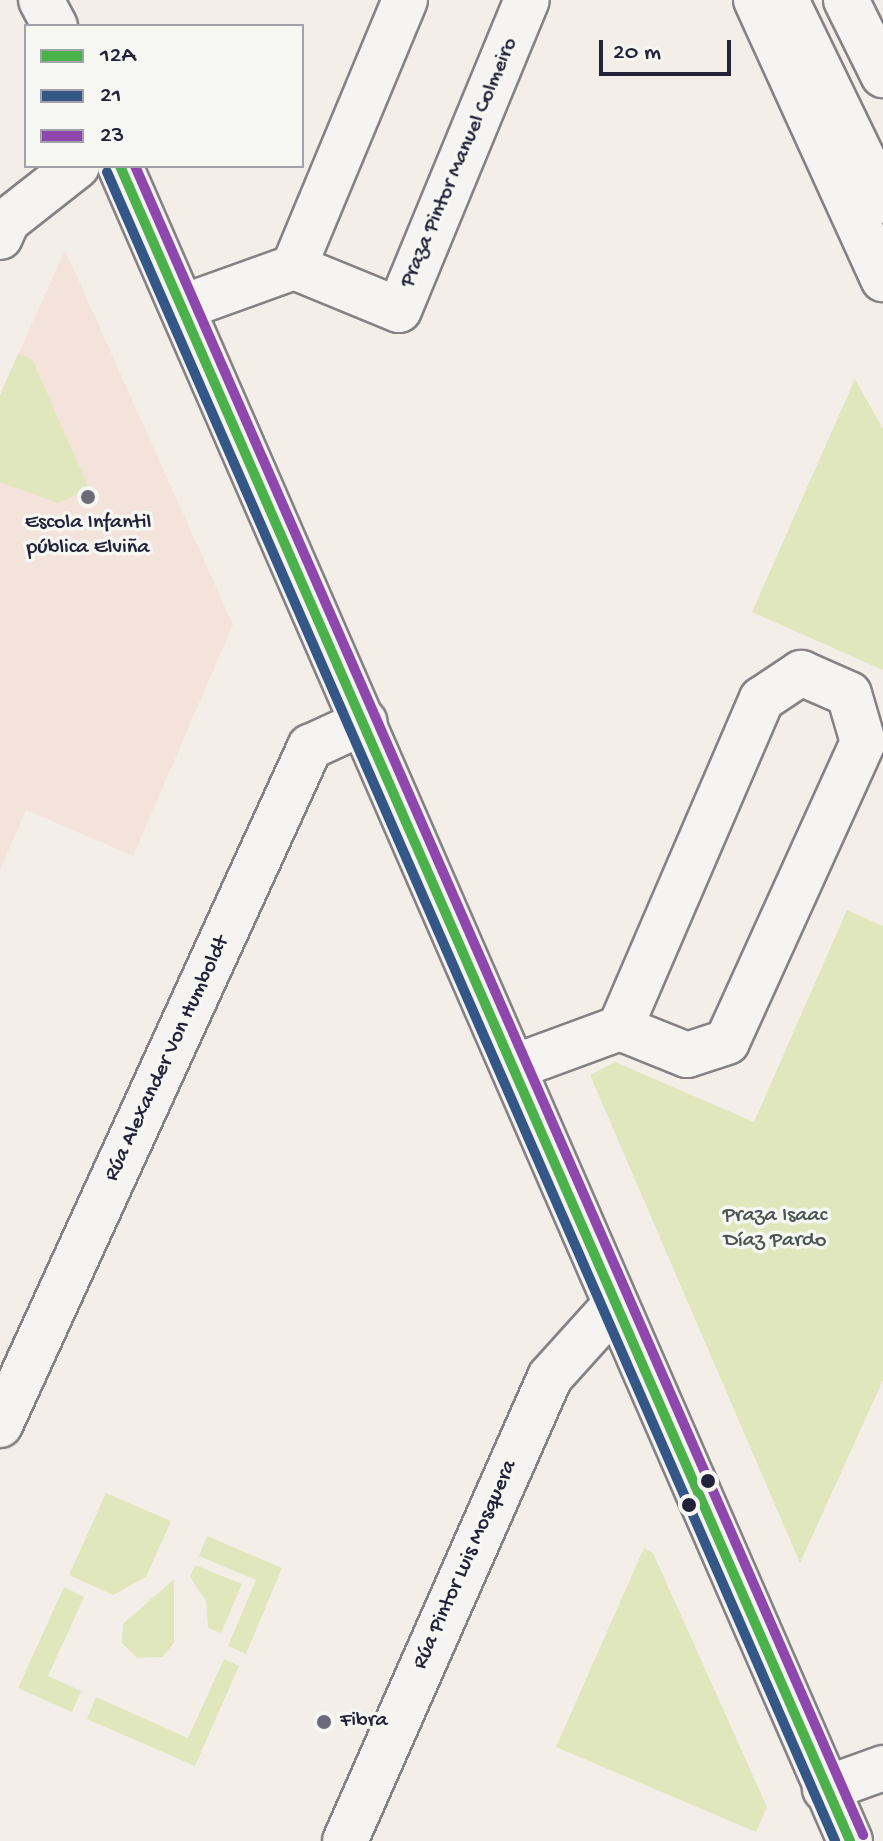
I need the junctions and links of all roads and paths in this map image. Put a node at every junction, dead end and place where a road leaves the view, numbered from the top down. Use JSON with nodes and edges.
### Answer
{"nodes":[{"id":1,"x":41,"y":0,"type":"edge"},
{"id":2,"x":405,"y":0,"type":"edge"},
{"id":3,"x":527,"y":0,"type":"edge"},
{"id":4,"x":756,"y":0,"type":"edge"},
{"id":5,"x":786,"y":0,"type":"edge"},
{"id":6,"x":846,"y":0,"type":"edge"},
{"id":7,"x":54,"y":24,"type":"edge"},
{"id":8,"x":883,"y":75,"type":"edge"},
{"id":9,"x":74,"y":168,"type":"edge"},
{"id":10,"x":121,"y":168,"type":"edge"},
{"id":11,"x":883,"y":201,"type":"edge"},
{"id":12,"x":2,"y":226,"type":"edge"},
{"id":13,"x":294,"y":267,"type":"junction"},
{"id":14,"x":883,"y":279,"type":"edge"},
{"id":15,"x":183,"y":307,"type":"junction"},
{"id":16,"x":364,"y":722,"type":"junction"},
{"id":17,"x":620,"y":1028,"type":"junction"},
{"id":18,"x":514,"y":1067,"type":"junction"},
{"id":19,"x":614,"y":1306,"type":"junction"},
{"id":20,"x":0,"y":1425,"type":"edge"},
{"id":21,"x":883,"y":1768,"type":"edge"},
{"id":22,"x":825,"y":1789,"type":"junction"},
{"id":23,"x":345,"y":1841,"type":"edge"},
{"id":24,"x":850,"y":1841,"type":"edge"}],
"edges":[{"from":1,"to":7,"type":"main road"},
{"from":2,"to":13,"type":"main road"},
{"from":3,"to":13,"type":"main road","name":"Praza Pintor Manuel Colmeiro"},
{"from":4,"to":14,"type":"main road"},
{"from":5,"to":11,"type":"main road"},
{"from":6,"to":8,"type":"main road"},
{"from":9,"to":12,"type":"main road"},
{"from":10,"to":15,"type":"main road"},
{"from":13,"to":15,"type":"main road"},
{"from":15,"to":16,"type":"main road"},
{"from":16,"to":18,"type":"main road"},
{"from":16,"to":20,"type":"main road","name":"Rúa Alexander Von Humboldt"},
{"from":17,"to":17,"type":"main road"},
{"from":17,"to":18,"type":"main road"},
{"from":18,"to":19,"type":"main road"},
{"from":19,"to":22,"type":"main road"},
{"from":19,"to":23,"type":"main road","name":"Rúa Pintor Luis Mosquera"},
{"from":21,"to":22,"type":"main road"},
{"from":22,"to":24,"type":"main road"}]}
